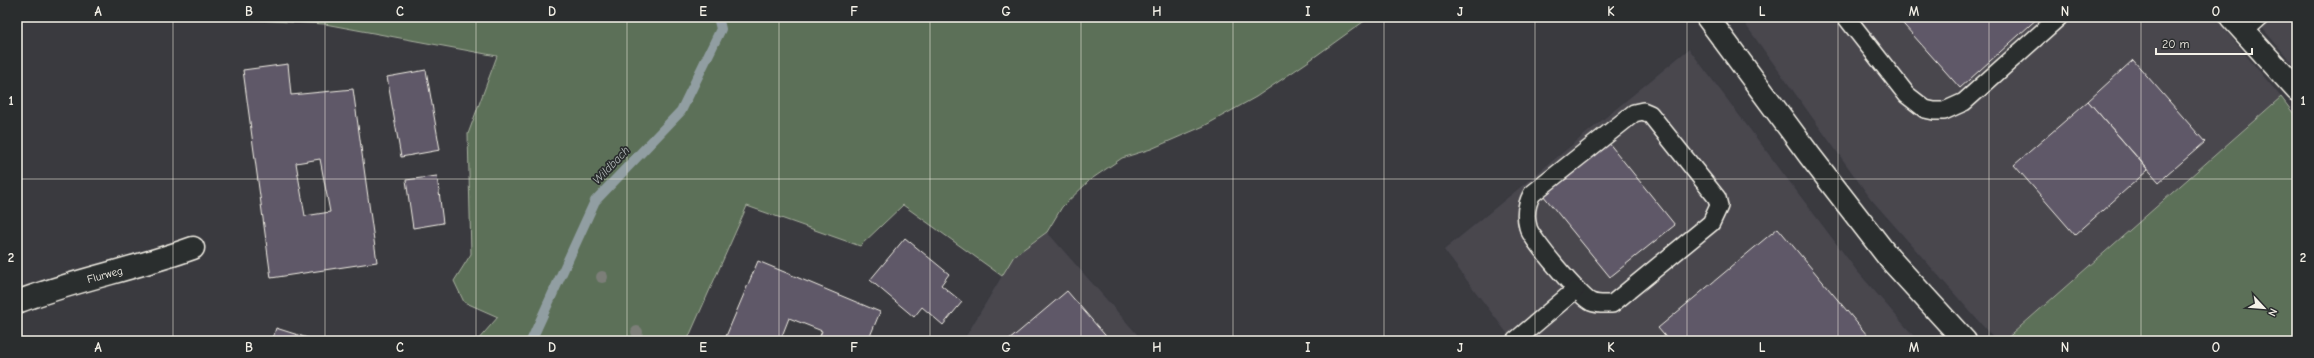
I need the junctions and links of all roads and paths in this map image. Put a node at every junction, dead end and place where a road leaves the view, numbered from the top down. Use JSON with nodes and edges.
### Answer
{"nodes":[{"id":1,"x":1707,"y":17,"type":"edge"},
{"id":2,"x":1846,"y":17,"type":"edge"},
{"id":3,"x":2059,"y":17,"type":"edge"},
{"id":4,"x":2260,"y":17,"type":"edge"},
{"id":5,"x":2238,"y":24,"type":"edge"},
{"id":6,"x":2297,"y":90,"type":"edge"},
{"id":7,"x":193,"y":248,"type":"dead end"},
{"id":8,"x":1575,"y":290,"type":"junction"},
{"id":9,"x":17,"y":302,"type":"edge"},
{"id":10,"x":1515,"y":341,"type":"edge"},
{"id":11,"x":1965,"y":341,"type":"edge"}],
"edges":[{"from":1,"to":11,"type":"main road"},
{"from":2,"to":3,"type":"lane"},
{"from":4,"to":5,"type":"lane"},
{"from":5,"to":6,"type":"main road"},
{"from":7,"to":9,"type":"main road","name":"Flurweg"},
{"from":8,"to":8,"type":"lane"},
{"from":8,"to":10,"type":"lane"}]}
